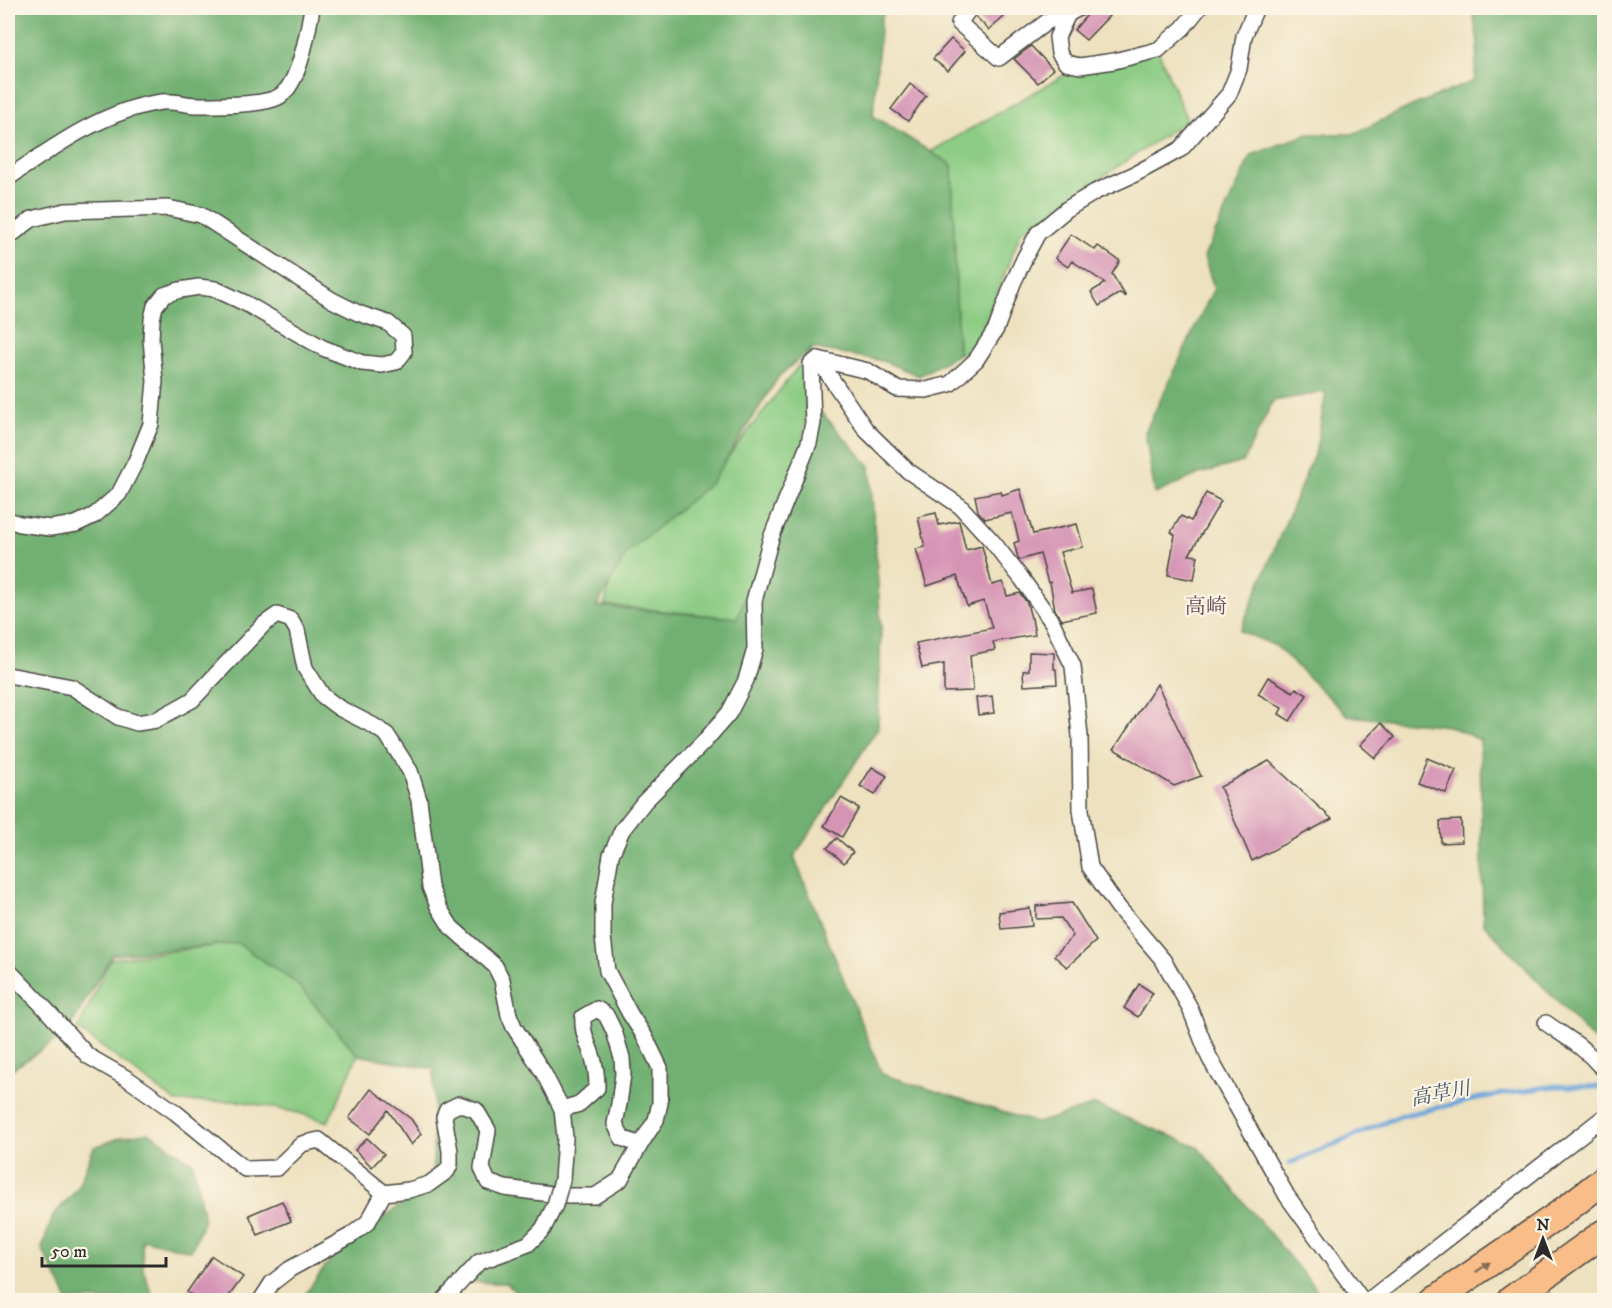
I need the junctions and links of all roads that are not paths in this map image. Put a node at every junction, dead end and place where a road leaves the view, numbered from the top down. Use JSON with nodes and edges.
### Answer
{"nodes":[{"id":1,"x":312,"y":8,"type":"edge"},
{"id":2,"x":970,"y":8,"type":"edge"},
{"id":3,"x":1199,"y":8,"type":"edge"},
{"id":4,"x":1256,"y":8,"type":"edge"},
{"id":5,"x":1073,"y":11,"type":"edge"},
{"id":6,"x":8,"y":178,"type":"edge"},
{"id":7,"x":8,"y":237,"type":"edge"},
{"id":8,"x":818,"y":359,"type":"junction"},
{"id":9,"x":8,"y":520,"type":"edge"},
{"id":10,"x":8,"y":675,"type":"edge"},
{"id":11,"x":8,"y":970,"type":"edge"},
{"id":12,"x":1546,"y":1023,"type":"dead end"},
{"id":13,"x":1605,"y":1066,"type":"edge"},
{"id":14,"x":562,"y":1109,"type":"junction"},
{"id":15,"x":1605,"y":1117,"type":"edge"},
{"id":16,"x":640,"y":1145,"type":"junction"},
{"id":17,"x":1605,"y":1180,"type":"edge"},
{"id":18,"x":384,"y":1193,"type":"junction"},
{"id":19,"x":1605,"y":1233,"type":"edge"},
{"id":20,"x":261,"y":1300,"type":"edge"},
{"id":21,"x":444,"y":1300,"type":"edge"},
{"id":22,"x":1362,"y":1300,"type":"edge"},
{"id":23,"x":1369,"y":1300,"type":"edge"},
{"id":24,"x":1435,"y":1300,"type":"edge"},
{"id":25,"x":1511,"y":1300,"type":"edge"}],
"edges":[{"from":1,"to":6,"type":"street"},
{"from":2,"to":5,"type":"street"},
{"from":3,"to":5,"type":"street"},
{"from":4,"to":8,"type":"street"},
{"from":7,"to":9,"type":"street"},
{"from":8,"to":16,"type":"street"},
{"from":8,"to":22,"type":"street"},
{"from":10,"to":14,"type":"street"},
{"from":11,"to":18,"type":"street"},
{"from":12,"to":13,"type":"street"},
{"from":14,"to":16,"type":"street"},
{"from":14,"to":21,"type":"street","bridge":true},
{"from":15,"to":23,"type":"street"},
{"from":16,"to":18,"type":"street"},
{"from":24,"to":17,"type":"highway","one_way":true},
{"from":18,"to":20,"type":"street"},
{"from":19,"to":25,"type":"highway"}]}
